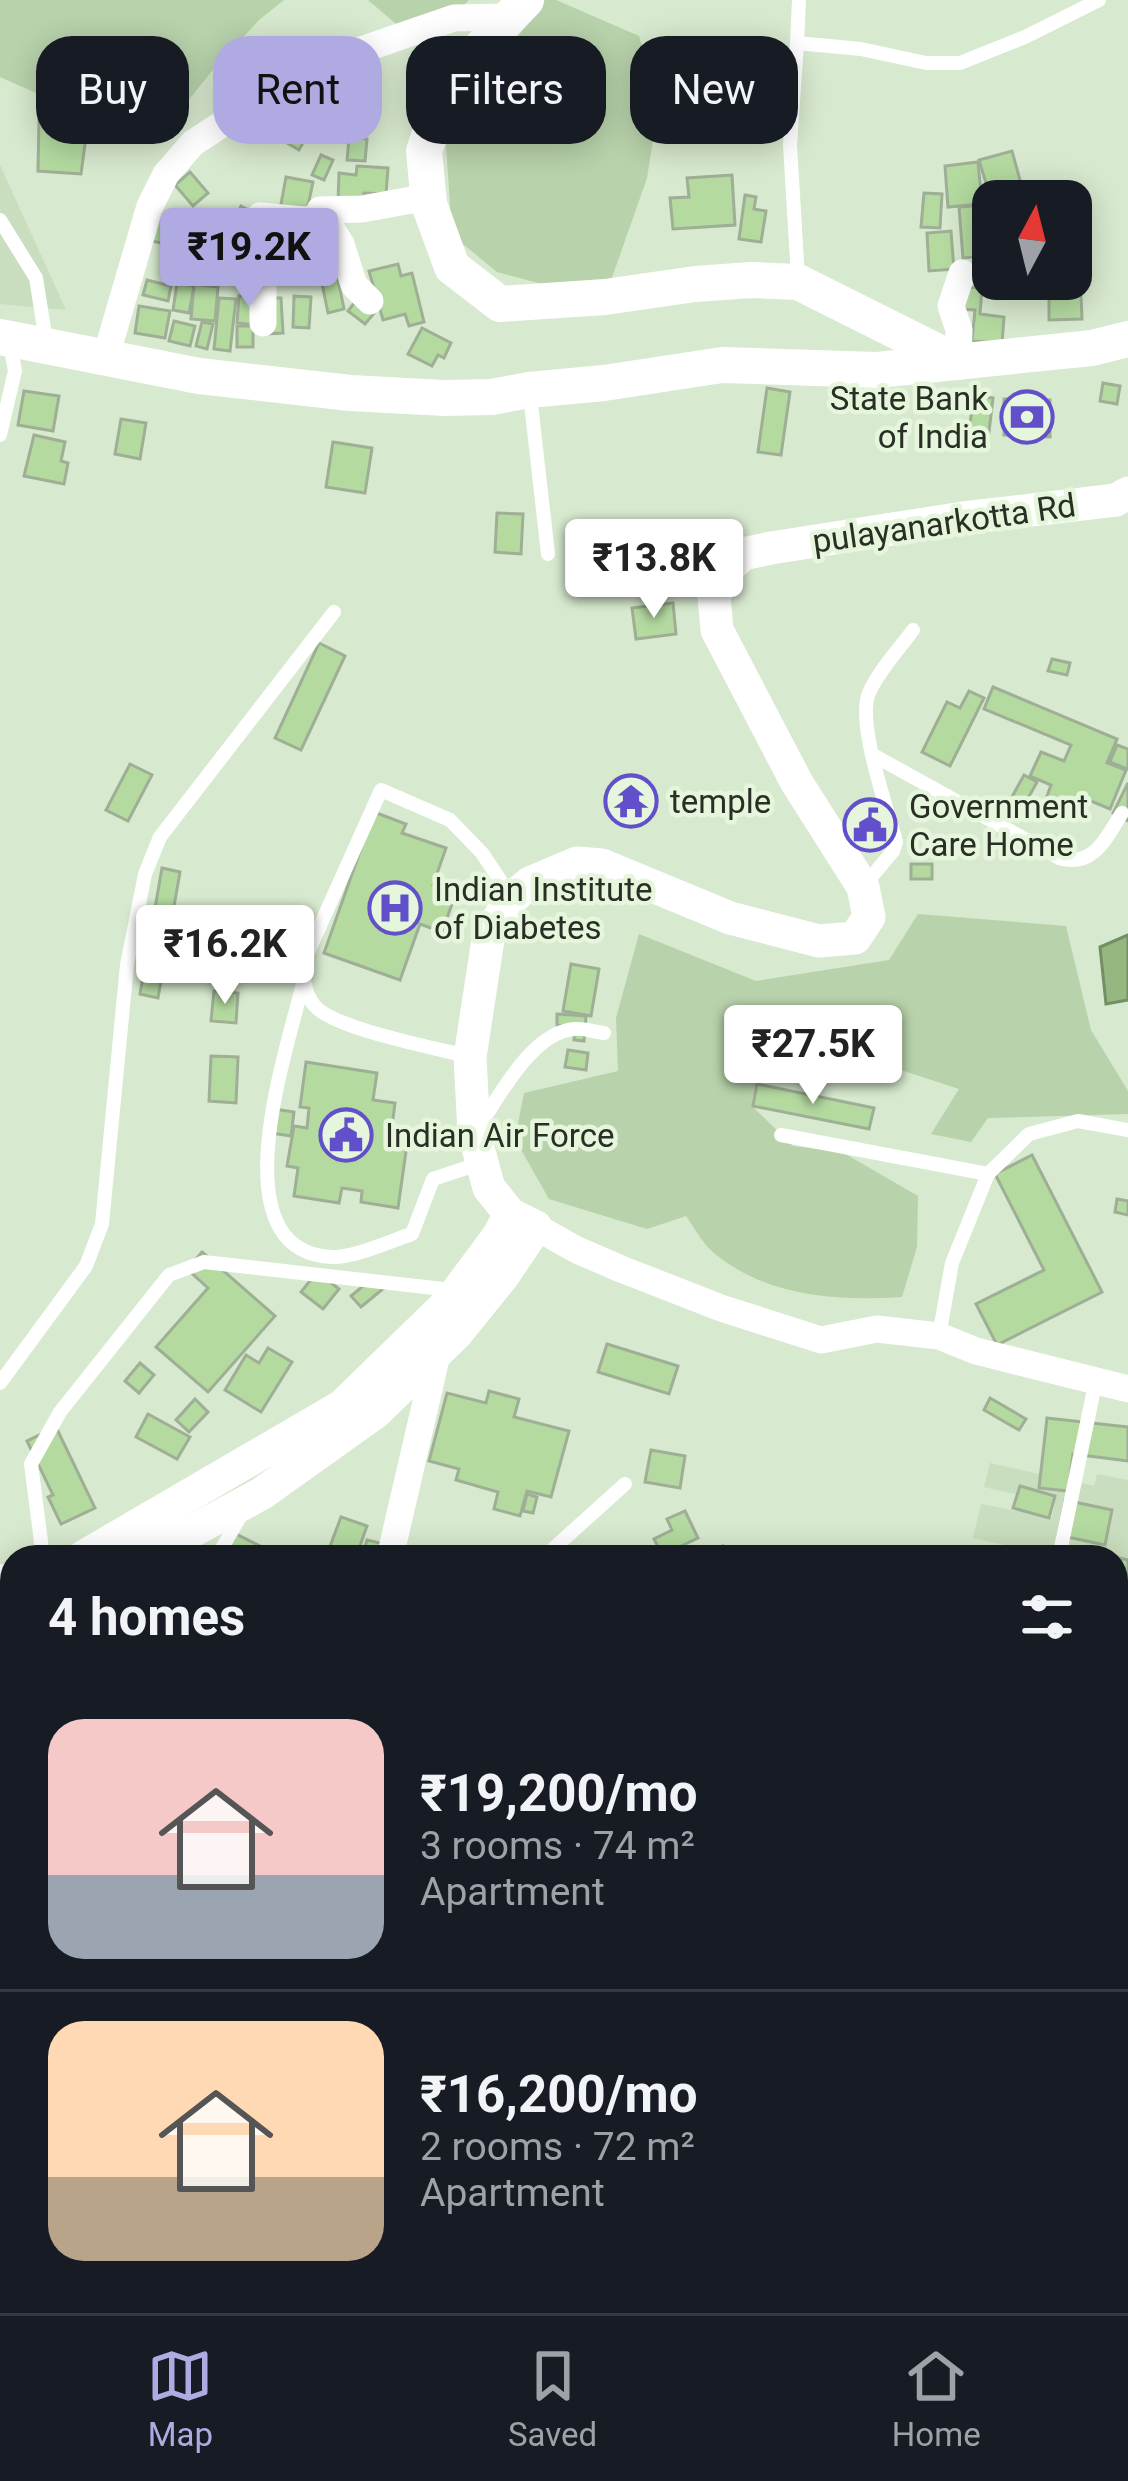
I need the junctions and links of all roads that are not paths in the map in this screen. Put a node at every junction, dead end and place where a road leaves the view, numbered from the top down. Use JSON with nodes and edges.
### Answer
{"nodes":[{"id":1,"x":799,"y":0,"type":"edge"},
{"id":2,"x":1099,"y":0,"type":"edge"},
{"id":3,"x":518,"y":9,"type":"edge"},
{"id":4,"x":796,"y":36,"type":"edge"},
{"id":5,"x":798,"y":43,"type":"edge"},
{"id":6,"x":790,"y":144,"type":"edge"},
{"id":7,"x":428,"y":196,"type":"junction"},
{"id":8,"x":325,"y":218,"type":"junction"},
{"id":9,"x":0,"y":220,"type":"edge"},
{"id":10,"x":962,"y":273,"type":"dead end"},
{"id":11,"x":798,"y":282,"type":"junction"},
{"id":12,"x":370,"y":301,"type":"dead end"},
{"id":13,"x":263,"y":323,"type":"dead end"},
{"id":14,"x":5,"y":337,"type":"edge"},
{"id":15,"x":1128,"y":339,"type":"edge"},
{"id":16,"x":46,"y":346,"type":"junction"},
{"id":17,"x":106,"y":356,"type":"junction"},
{"id":18,"x":958,"y":362,"type":"junction"},
{"id":19,"x":529,"y":390,"type":"junction"},
{"id":20,"x":0,"y":435,"type":"edge"},
{"id":21,"x":1128,"y":493,"type":"edge"},
{"id":22,"x":548,"y":554,"type":"dead end"},
{"id":23,"x":334,"y":612,"type":"dead end"},
{"id":24,"x":913,"y":630,"type":"dead end"},
{"id":25,"x":873,"y":755,"type":"junction"},
{"id":26,"x":1122,"y":813,"type":"dead end"},
{"id":27,"x":863,"y":887,"type":"junction"},
{"id":28,"x":512,"y":898,"type":"junction"},
{"id":29,"x":303,"y":983,"type":"junction"},
{"id":30,"x":604,"y":1034,"type":"dead end"},
{"id":31,"x":470,"y":1058,"type":"junction"},
{"id":32,"x":1128,"y":1130,"type":"edge"},
{"id":33,"x":781,"y":1135,"type":"dead end"},
{"id":34,"x":478,"y":1148,"type":"junction"},
{"id":35,"x":988,"y":1174,"type":"junction"},
{"id":36,"x":523,"y":1220,"type":"junction"},
{"id":37,"x":453,"y":1296,"type":"junction"},
{"id":38,"x":939,"y":1336,"type":"junction"},
{"id":39,"x":437,"y":1352,"type":"junction"},
{"id":40,"x":1096,"y":1380,"type":"junction"},
{"id":41,"x":0,"y":1383,"type":"edge"},
{"id":42,"x":1128,"y":1390,"type":"edge"},
{"id":43,"x":625,"y":1484,"type":"dead end"},
{"id":44,"x":250,"y":1499,"type":"junction"},
{"id":45,"x":41,"y":1545,"type":"edge"},
{"id":46,"x":104,"y":1545,"type":"edge"},
{"id":47,"x":166,"y":1545,"type":"edge"},
{"id":48,"x":224,"y":1545,"type":"edge"},
{"id":49,"x":393,"y":1545,"type":"edge"},
{"id":50,"x":557,"y":1545,"type":"edge"},
{"id":51,"x":1062,"y":1545,"type":"edge"}],
"edges":[{"from":1,"to":4,"type":"lane"},
{"from":2,"to":5,"type":"lane"},
{"from":3,"to":7,"type":"main road"},
{"from":3,"to":17,"type":"street"},
{"from":6,"to":11,"type":"lane"},
{"from":7,"to":8,"type":"street"},
{"from":7,"to":11,"type":"main road"},
{"from":8,"to":12,"type":"street"},
{"from":8,"to":13,"type":"street"},
{"from":9,"to":16,"type":"lane"},
{"from":10,"to":18,"type":"street"},
{"from":11,"to":18,"type":"main road"},
{"from":14,"to":16,"type":"main road"},
{"from":14,"to":20,"type":"lane"},
{"from":15,"to":18,"type":"main road"},
{"from":16,"to":17,"type":"main road"},
{"from":17,"to":19,"type":"main road"},
{"from":18,"to":19,"type":"main road"},
{"from":19,"to":22,"type":"lane"},
{"from":21,"to":27,"type":"street","name":"pulayanarkotta Rd"},
{"from":23,"to":41,"type":"lane"},
{"from":24,"to":25,"type":"lane"},
{"from":25,"to":26,"type":"lane"},
{"from":25,"to":27,"type":"lane"},
{"from":27,"to":28,"type":"street"},
{"from":28,"to":29,"type":"lane"},
{"from":28,"to":31,"type":"street"},
{"from":29,"to":31,"type":"lane"},
{"from":29,"to":34,"type":"lane"},
{"from":30,"to":34,"type":"lane"},
{"from":31,"to":34,"type":"street"},
{"from":32,"to":35,"type":"lane"},
{"from":33,"to":35,"type":"lane"},
{"from":34,"to":36,"type":"street"},
{"from":35,"to":38,"type":"lane"},
{"from":36,"to":37,"type":"street"},
{"from":36,"to":38,"type":"street"},
{"from":36,"to":39,"type":"street"},
{"from":37,"to":39,"type":"street"},
{"from":37,"to":45,"type":"lane"},
{"from":37,"to":46,"type":"street"},
{"from":38,"to":40,"type":"street"},
{"from":39,"to":44,"type":"street"},
{"from":39,"to":49,"type":"street"},
{"from":40,"to":42,"type":"street"},
{"from":40,"to":51,"type":"lane"},
{"from":43,"to":50,"type":"lane"},
{"from":44,"to":47,"type":"street"},
{"from":44,"to":48,"type":"lane"}]}
